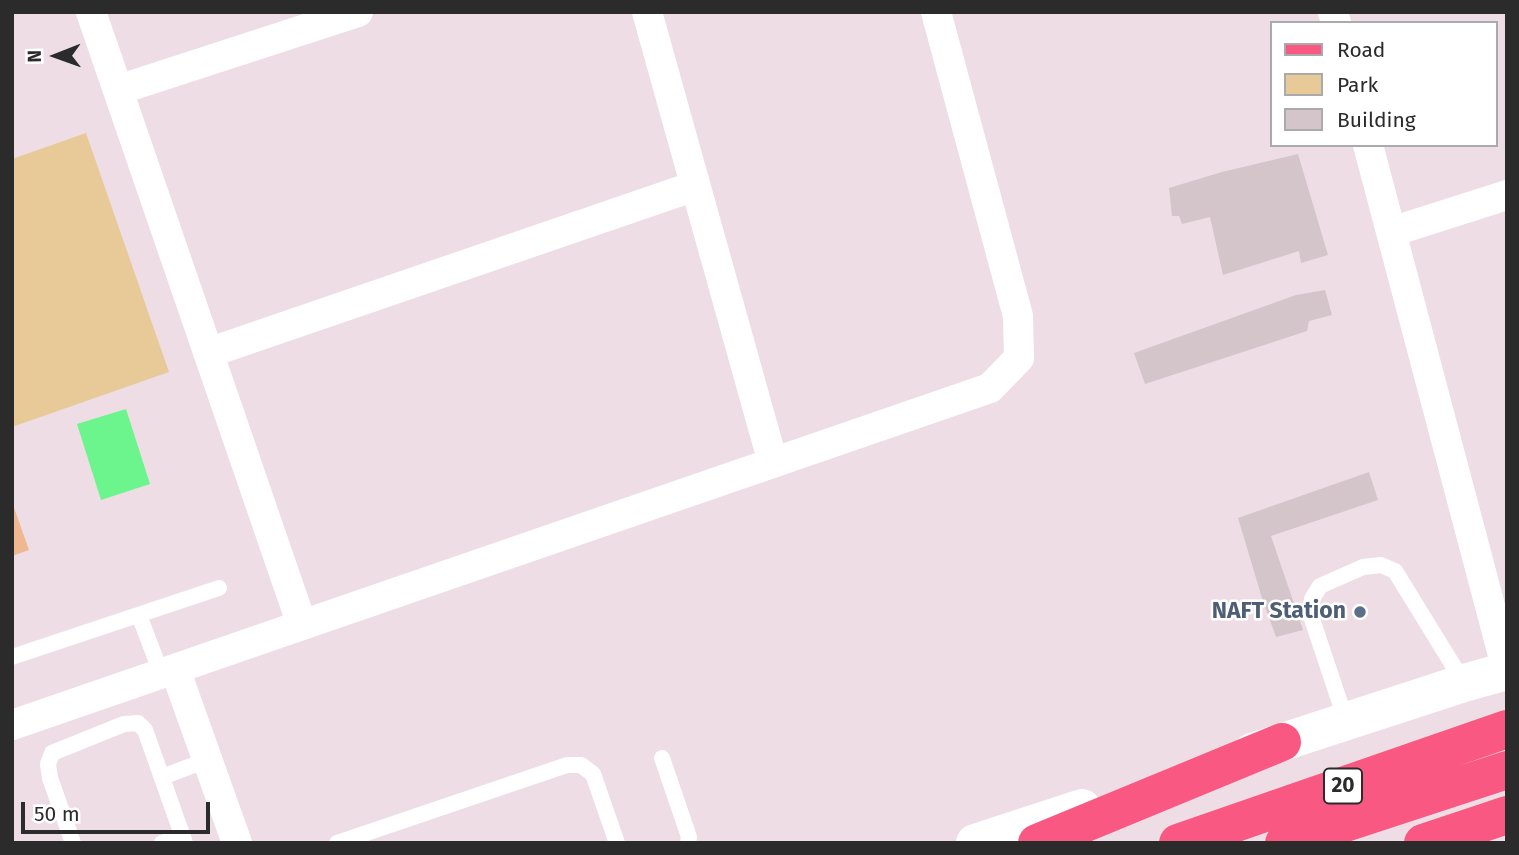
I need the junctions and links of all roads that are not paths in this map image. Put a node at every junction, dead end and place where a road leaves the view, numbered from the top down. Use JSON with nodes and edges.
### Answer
{"nodes":[{"id":1,"x":91,"y":12,"type":"edge"},
{"id":2,"x":358,"y":12,"type":"edge"},
{"id":3,"x":647,"y":12,"type":"edge"},
{"id":4,"x":936,"y":12,"type":"edge"},
{"id":5,"x":118,"y":90,"type":"junction"},
{"id":6,"x":1369,"y":147,"type":"edge"},
{"id":7,"x":695,"y":186,"type":"junction"},
{"id":8,"x":1507,"y":195,"type":"edge"},
{"id":9,"x":1391,"y":232,"type":"junction"},
{"id":10,"x":208,"y":353,"type":"junction"},
{"id":11,"x":773,"y":463,"type":"junction"},
{"id":12,"x":219,"y":588,"type":"dead end"},
{"id":13,"x":139,"y":615,"type":"junction"},
{"id":14,"x":302,"y":625,"type":"junction"},
{"id":15,"x":12,"y":657,"type":"edge"},
{"id":16,"x":1507,"y":670,"type":"edge"},
{"id":17,"x":168,"y":671,"type":"junction"},
{"id":18,"x":1464,"y":683,"type":"junction"},
{"id":19,"x":1346,"y":721,"type":"junction"},
{"id":20,"x":12,"y":725,"type":"edge"},
{"id":21,"x":1507,"y":729,"type":"edge"},
{"id":22,"x":1282,"y":742,"type":"junction"},
{"id":23,"x":663,"y":758,"type":"dead end"},
{"id":24,"x":207,"y":760,"type":"junction"},
{"id":25,"x":1507,"y":770,"type":"edge"},
{"id":26,"x":162,"y":777,"type":"junction"},
{"id":27,"x":1507,"y":815,"type":"edge"},
{"id":28,"x":183,"y":839,"type":"edge"},
{"id":29,"x":73,"y":843,"type":"edge"},
{"id":30,"x":162,"y":843,"type":"edge"},
{"id":31,"x":237,"y":843,"type":"edge"},
{"id":32,"x":337,"y":843,"type":"edge"},
{"id":33,"x":617,"y":843,"type":"edge"},
{"id":34,"x":688,"y":843,"type":"edge"},
{"id":35,"x":975,"y":843,"type":"edge"},
{"id":36,"x":1037,"y":843,"type":"edge"},
{"id":37,"x":1178,"y":843,"type":"edge"},
{"id":38,"x":1284,"y":843,"type":"edge"},
{"id":39,"x":1423,"y":843,"type":"edge"}],
"edges":[{"from":1,"to":5,"type":"street"},
{"from":2,"to":5,"type":"street"},
{"from":3,"to":7,"type":"street"},
{"from":4,"to":11,"type":"street"},
{"from":5,"to":10,"type":"street"},
{"from":6,"to":9,"type":"street"},
{"from":7,"to":10,"type":"street"},
{"from":7,"to":11,"type":"street"},
{"from":8,"to":9,"type":"street"},
{"from":9,"to":16,"type":"street"},
{"from":10,"to":14,"type":"street"},
{"from":11,"to":14,"type":"street"},
{"from":12,"to":13,"type":"lane"},
{"from":13,"to":15,"type":"lane"},
{"from":13,"to":17,"type":"lane"},
{"from":14,"to":17,"type":"street"},
{"from":16,"to":18,"type":"main road"},
{"from":17,"to":20,"type":"street"},
{"from":17,"to":24,"type":"street"},
{"from":18,"to":19,"type":"main road"},
{"from":18,"to":19,"type":"lane"},
{"from":19,"to":22,"type":"main road"},
{"from":21,"to":37,"type":"main road","number":"20"},
{"from":22,"to":35,"type":"main road"},
{"from":22,"to":36,"type":"main road"},
{"from":23,"to":34,"type":"lane"},
{"from":24,"to":26,"type":"lane"},
{"from":24,"to":31,"type":"street"},
{"from":25,"to":38,"type":"main road"},
{"from":26,"to":28,"type":"lane"},
{"from":26,"to":29,"type":"lane"},
{"from":27,"to":39,"type":"main road"},
{"from":28,"to":30,"type":"lane"},
{"from":32,"to":33,"type":"lane"}]}
